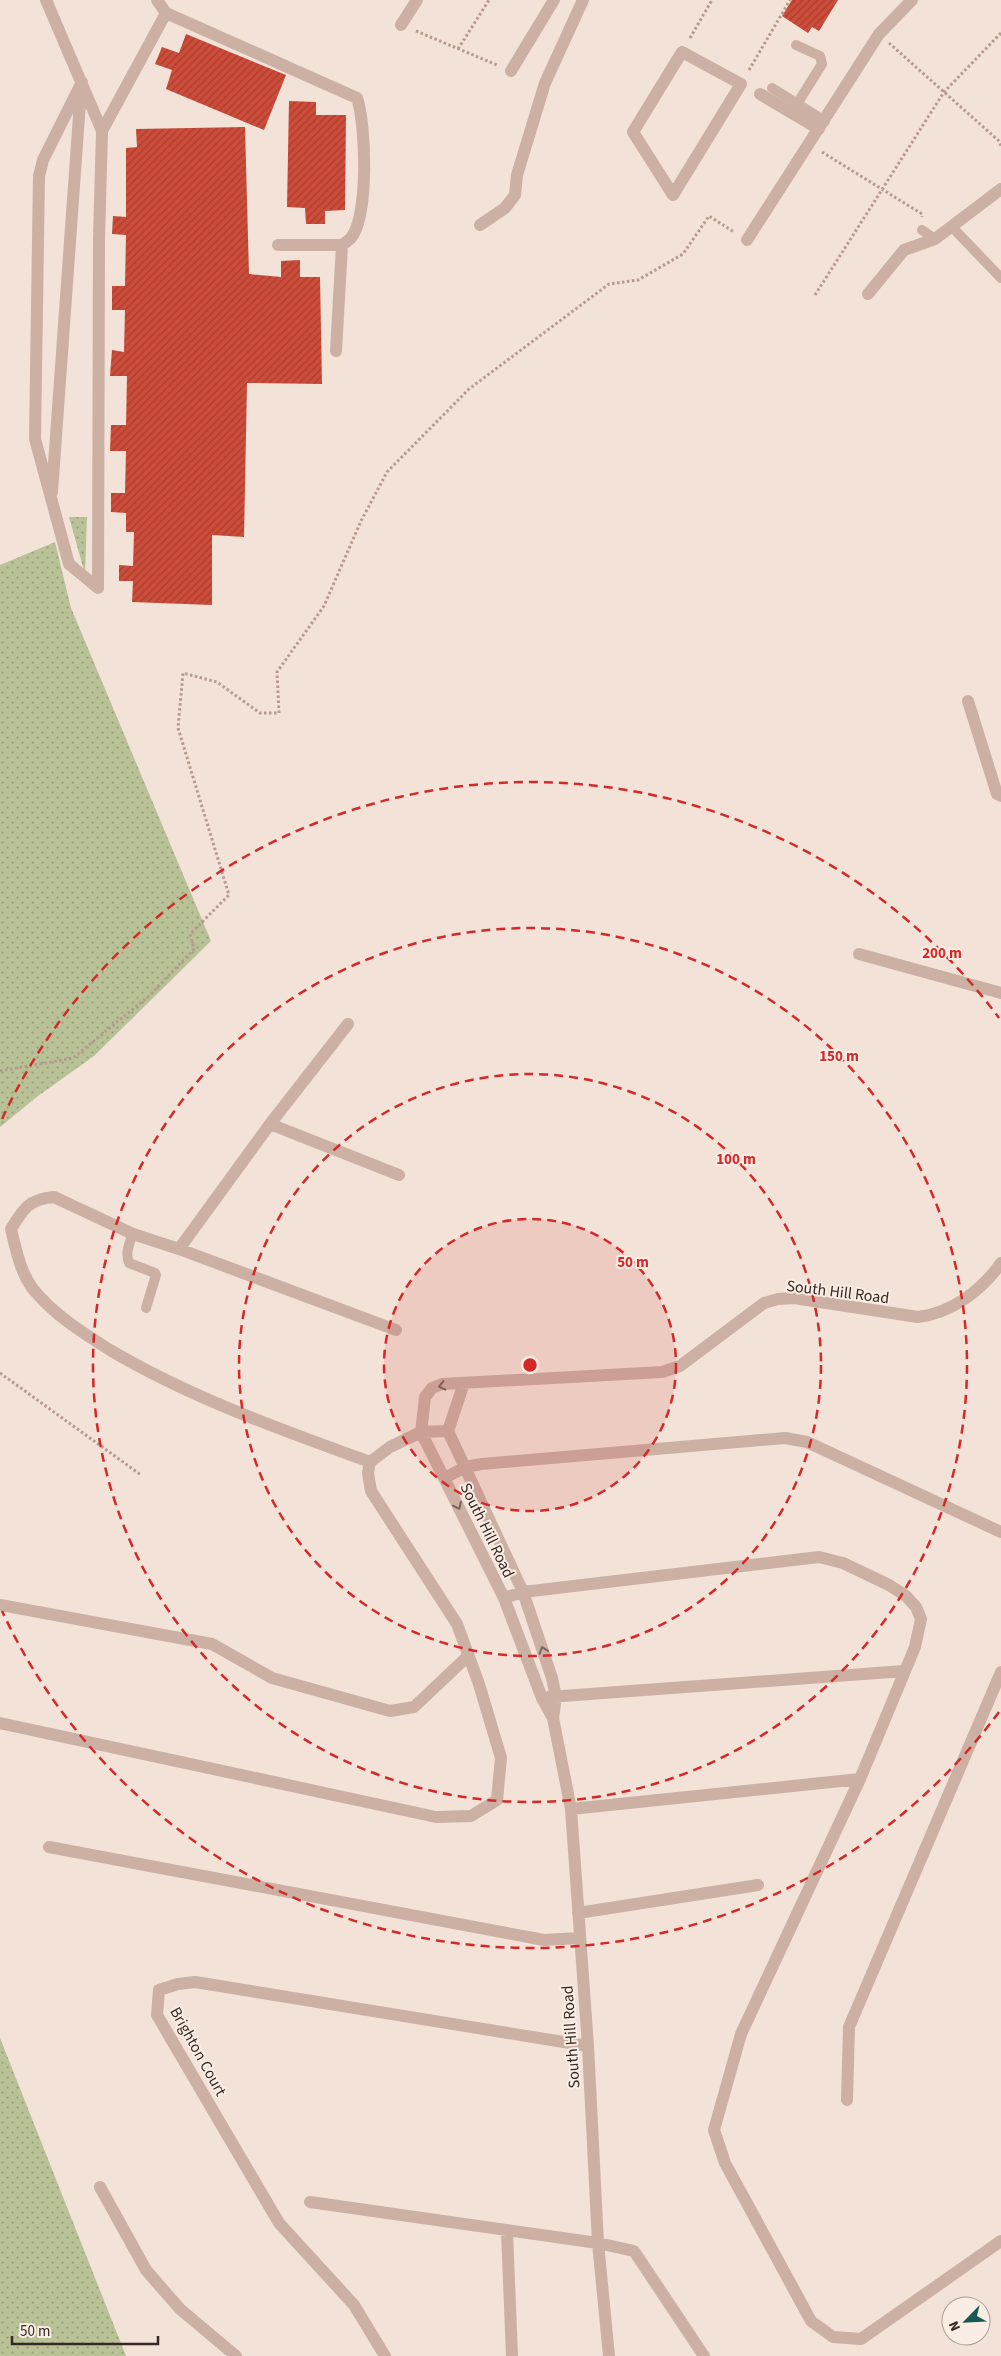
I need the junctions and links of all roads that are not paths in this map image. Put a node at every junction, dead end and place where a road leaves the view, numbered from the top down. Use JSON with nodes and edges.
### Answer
{"nodes":[{"id":1,"x":46,"y":0,"type":"edge"},
{"id":2,"x":157,"y":0,"type":"edge"},
{"id":3,"x":416,"y":0,"type":"edge"},
{"id":4,"x":554,"y":0,"type":"edge"},
{"id":5,"x":583,"y":0,"type":"edge"},
{"id":6,"x":912,"y":0,"type":"edge"},
{"id":7,"x":166,"y":13,"type":"junction"},
{"id":8,"x":401,"y":25,"type":"road end"},
{"id":9,"x":796,"y":46,"type":"dead end"},
{"id":10,"x":682,"y":52,"type":"joint"},
{"id":11,"x":511,"y":71,"type":"road end"},
{"id":12,"x":82,"y":82,"type":"junction"},
{"id":13,"x":772,"y":88,"type":"dead end"},
{"id":14,"x":760,"y":94,"type":"dead end"},
{"id":15,"x":797,"y":104,"type":"junction"},
{"id":16,"x":822,"y":125,"type":"junction"},
{"id":17,"x":102,"y":131,"type":"junction"},
{"id":18,"x":1001,"y":189,"type":"edge"},
{"id":19,"x":480,"y":225,"type":"dead end"},
{"id":20,"x":952,"y":227,"type":"junction"},
{"id":21,"x":922,"y":230,"type":"road end"},
{"id":22,"x":935,"y":239,"type":"junction"},
{"id":23,"x":747,"y":240,"type":"road end"},
{"id":24,"x":278,"y":245,"type":"dead end"},
{"id":25,"x":342,"y":245,"type":"junction"},
{"id":26,"x":1001,"y":278,"type":"edge"},
{"id":27,"x":868,"y":294,"type":"dead end"},
{"id":28,"x":336,"y":351,"type":"dead end"},
{"id":29,"x":51,"y":502,"type":"junction"},
{"id":30,"x":968,"y":701,"type":"dead end"},
{"id":31,"x":1001,"y":796,"type":"edge"},
{"id":32,"x":860,"y":954,"type":"dead end"},
{"id":33,"x":1001,"y":993,"type":"edge"},
{"id":34,"x":348,"y":1024,"type":"dead end"},
{"id":35,"x":270,"y":1124,"type":"junction"},
{"id":36,"x":398,"y":1174,"type":"dead end"},
{"id":37,"x":133,"y":1234,"type":"junction"},
{"id":38,"x":178,"y":1249,"type":"junction"},
{"id":39,"x":1001,"y":1263,"type":"edge"},
{"id":40,"x":146,"y":1308,"type":"dead end"},
{"id":41,"x":396,"y":1330,"type":"dead end"},
{"id":42,"x":464,"y":1383,"type":"junction"},
{"id":43,"x":448,"y":1431,"type":"junction"},
{"id":44,"x":420,"y":1432,"type":"junction"},
{"id":45,"x":370,"y":1462,"type":"junction"},
{"id":46,"x":466,"y":1467,"type":"junction"},
{"id":47,"x":445,"y":1478,"type":"junction"},
{"id":48,"x":1001,"y":1532,"type":"edge"},
{"id":49,"x":523,"y":1592,"type":"junction"},
{"id":50,"x":504,"y":1598,"type":"junction"},
{"id":51,"x":0,"y":1605,"type":"edge"},
{"id":52,"x":468,"y":1656,"type":"junction"},
{"id":53,"x":904,"y":1671,"type":"junction"},
{"id":54,"x":1001,"y":1672,"type":"edge"},
{"id":55,"x":556,"y":1697,"type":"junction"},
{"id":56,"x":542,"y":1698,"type":"junction"},
{"id":57,"x":553,"y":1718,"type":"junction"},
{"id":58,"x":0,"y":1723,"type":"edge"},
{"id":59,"x":860,"y":1779,"type":"junction"},
{"id":60,"x":571,"y":1809,"type":"junction"},
{"id":61,"x":49,"y":1847,"type":"dead end"},
{"id":62,"x":758,"y":1885,"type":"dead end"},
{"id":63,"x":578,"y":1913,"type":"junction"},
{"id":64,"x":580,"y":1938,"type":"junction"},
{"id":65,"x":588,"y":2046,"type":"junction"},
{"id":66,"x":846,"y":2100,"type":"dead end"},
{"id":67,"x":100,"y":2187,"type":"dead end"},
{"id":68,"x":310,"y":2202,"type":"dead end"},
{"id":69,"x":507,"y":2232,"type":"junction"},
{"id":70,"x":1001,"y":2240,"type":"edge"},
{"id":71,"x":598,"y":2243,"type":"junction"},
{"id":72,"x":236,"y":2356,"type":"edge"},
{"id":73,"x":385,"y":2356,"type":"edge"},
{"id":74,"x":512,"y":2356,"type":"edge"},
{"id":75,"x":609,"y":2356,"type":"edge"},
{"id":76,"x":704,"y":2356,"type":"edge"}],
"edges":[{"from":1,"to":12,"type":"street"},
{"from":2,"to":7,"type":"street"},
{"from":3,"to":8,"type":"street"},
{"from":4,"to":11,"type":"street"},
{"from":5,"to":19,"type":"street"},
{"from":6,"to":16,"type":"street"},
{"from":7,"to":17,"type":"street"},
{"from":7,"to":25,"type":"street"},
{"from":9,"to":15,"type":"lane"},
{"from":10,"to":10,"type":"street"},
{"from":12,"to":17,"type":"street"},
{"from":12,"to":29,"type":"street"},
{"from":12,"to":29,"type":"street"},
{"from":13,"to":15,"type":"lane"},
{"from":14,"to":16,"type":"street"},
{"from":15,"to":16,"type":"lane"},
{"from":16,"to":23,"type":"street"},
{"from":17,"to":29,"type":"street"},
{"from":18,"to":20,"type":"street"},
{"from":20,"to":22,"type":"street"},
{"from":20,"to":26,"type":"lane"},
{"from":21,"to":22,"type":"lane"},
{"from":22,"to":27,"type":"street"},
{"from":24,"to":25,"type":"street"},
{"from":25,"to":28,"type":"street"},
{"from":30,"to":31,"type":"street"},
{"from":32,"to":33,"type":"street"},
{"from":34,"to":35,"type":"street"},
{"from":35,"to":36,"type":"street"},
{"from":35,"to":38,"type":"street"},
{"from":37,"to":38,"type":"street"},
{"from":37,"to":40,"type":"lane"},
{"from":37,"to":45,"type":"street"},
{"from":38,"to":41,"type":"street"},
{"from":39,"to":42,"type":"street","name":"South Hill Road"},
{"from":42,"to":43,"type":"street"},
{"from":42,"to":44,"type":"street","name":"South Hill Road","one_way":true},
{"from":43,"to":44,"type":"street"},
{"from":43,"to":46,"type":"street","name":"South Hill Road"},
{"from":44,"to":45,"type":"street"},
{"from":44,"to":47,"type":"street","name":"South Hill Road"},
{"from":45,"to":52,"type":"street"},
{"from":46,"to":47,"type":"street"},
{"from":46,"to":48,"type":"street"},
{"from":46,"to":49,"type":"street","name":"South Hill Road"},
{"from":47,"to":50,"type":"street","name":"South Hill Road","one_way":true},
{"from":49,"to":50,"type":"street"},
{"from":49,"to":53,"type":"street"},
{"from":55,"to":49,"type":"street","name":"South Hill Road","one_way":true},
{"from":50,"to":56,"type":"street","name":"South Hill Road"},
{"from":51,"to":52,"type":"street"},
{"from":52,"to":58,"type":"street"},
{"from":53,"to":55,"type":"street"},
{"from":53,"to":59,"type":"street"},
{"from":54,"to":66,"type":"street"},
{"from":55,"to":56,"type":"street"},
{"from":55,"to":57,"type":"street","name":"South Hill Road"},
{"from":56,"to":57,"type":"street","name":"South Hill Road"},
{"from":57,"to":60,"type":"street","name":"South Hill Road"},
{"from":59,"to":60,"type":"street"},
{"from":59,"to":70,"type":"street"},
{"from":60,"to":63,"type":"street","name":"South Hill Road"},
{"from":61,"to":64,"type":"street"},
{"from":62,"to":63,"type":"street"},
{"from":63,"to":64,"type":"street","name":"South Hill Road"},
{"from":64,"to":65,"type":"street","name":"South Hill Road"},
{"from":65,"to":71,"type":"street","name":"South Hill Road"},
{"from":65,"to":73,"type":"street","name":"Brighton Court"},
{"from":67,"to":72,"type":"street"},
{"from":68,"to":69,"type":"street"},
{"from":69,"to":71,"type":"street"},
{"from":69,"to":74,"type":"street"},
{"from":71,"to":75,"type":"street","name":"South Hill Road"},
{"from":71,"to":76,"type":"street"}]}
